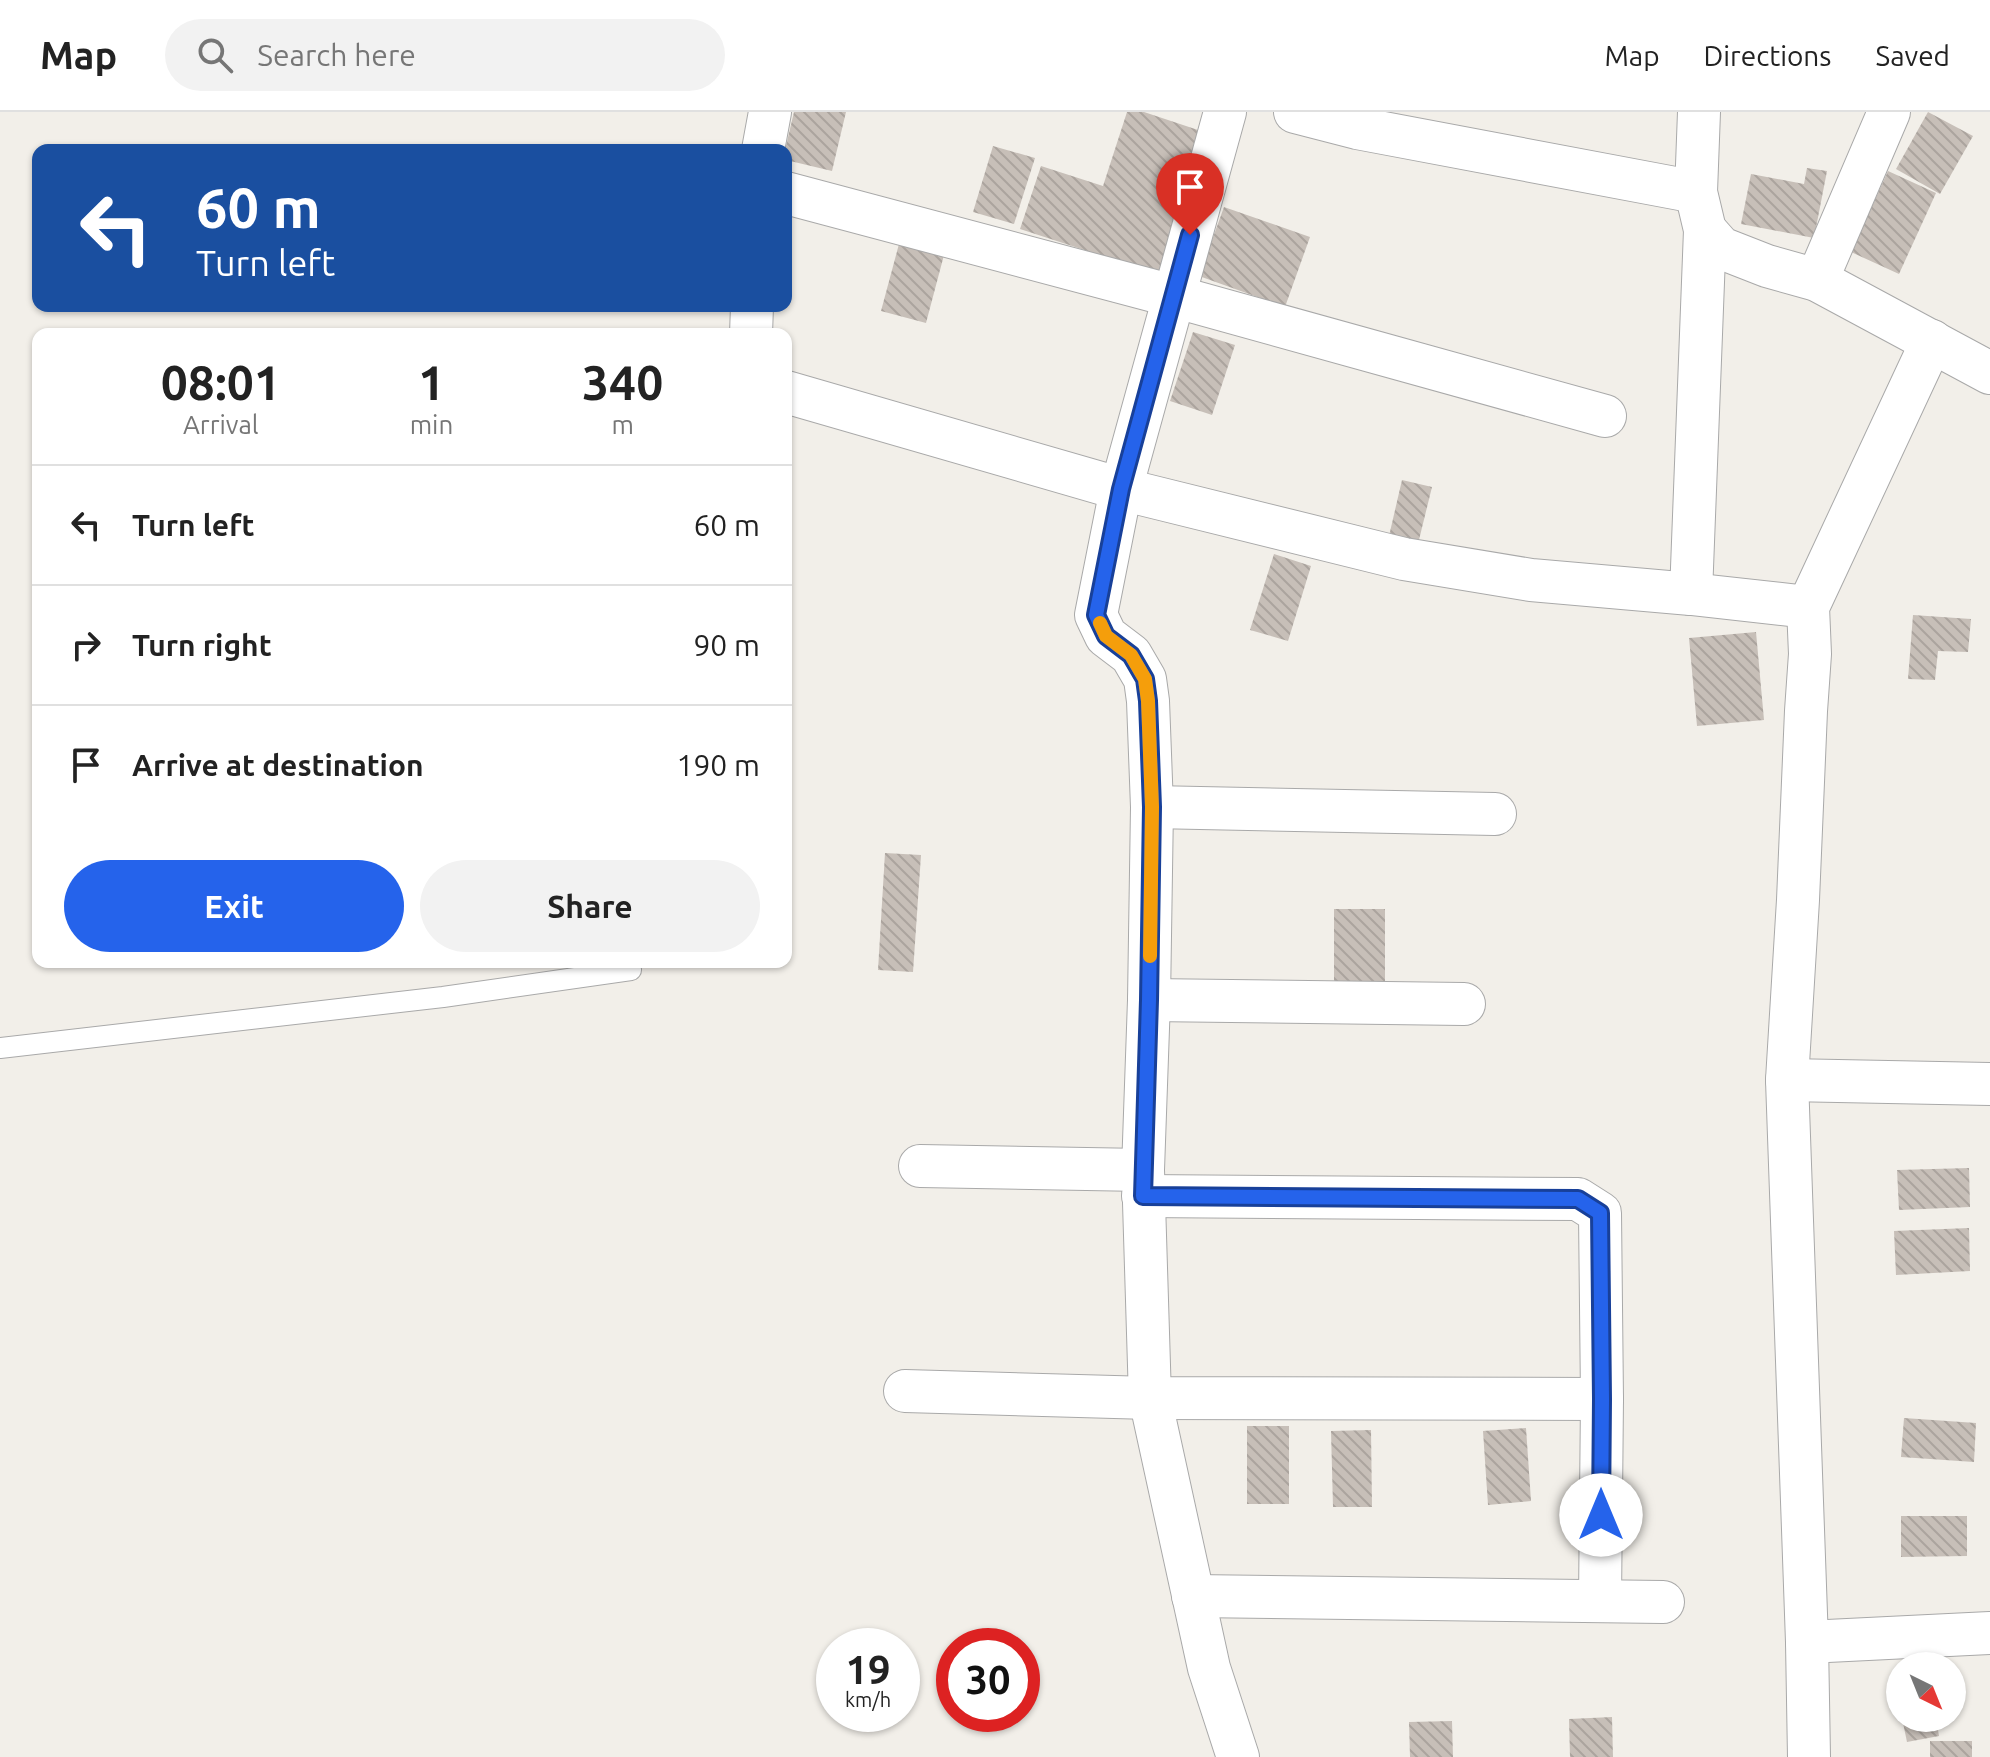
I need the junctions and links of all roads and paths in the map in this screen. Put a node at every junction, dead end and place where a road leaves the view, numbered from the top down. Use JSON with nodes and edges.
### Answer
{"nodes":[{"id":1,"x":770,"y":112,"type":"edge"},
{"id":2,"x":1225,"y":112,"type":"edge"},
{"id":3,"x":1295,"y":112,"type":"edge"},
{"id":4,"x":1699,"y":112,"type":"edge"},
{"id":5,"x":1889,"y":112,"type":"edge"},
{"id":6,"x":1359,"y":120,"type":"edge"},
{"id":7,"x":764,"y":144,"type":"edge"},
{"id":8,"x":792,"y":195,"type":"edge"},
{"id":9,"x":1700,"y":211,"type":"junction"},
{"id":10,"x":1817,"y":280,"type":"junction"},
{"id":11,"x":1173,"y":296,"type":"junction"},
{"id":12,"x":1932,"y":341,"type":"junction"},
{"id":13,"x":1990,"y":373,"type":"edge"},
{"id":14,"x":792,"y":394,"type":"edge"},
{"id":15,"x":1605,"y":416,"type":"dead end"},
{"id":16,"x":1121,"y":489,"type":"junction"},
{"id":17,"x":1691,"y":594,"type":"junction"},
{"id":18,"x":1808,"y":607,"type":"junction"},
{"id":19,"x":1152,"y":807,"type":"junction"},
{"id":20,"x":1495,"y":814,"type":"dead end"},
{"id":21,"x":631,"y":970,"type":"dead end"},
{"id":22,"x":1149,"y":1000,"type":"junction"},
{"id":23,"x":1464,"y":1004,"type":"dead end"},
{"id":24,"x":0,"y":1048,"type":"edge"},
{"id":25,"x":1787,"y":1080,"type":"junction"},
{"id":26,"x":1990,"y":1084,"type":"edge"},
{"id":27,"x":920,"y":1166,"type":"dead end"},
{"id":28,"x":1143,"y":1183,"type":"junction"},
{"id":29,"x":905,"y":1391,"type":"dead end"},
{"id":30,"x":1150,"y":1398,"type":"junction"},
{"id":31,"x":1602,"y":1399,"type":"junction"},
{"id":32,"x":1193,"y":1596,"type":"junction"},
{"id":33,"x":1600,"y":1601,"type":"junction"},
{"id":34,"x":1663,"y":1602,"type":"dead end"},
{"id":35,"x":1990,"y":1633,"type":"edge"},
{"id":36,"x":1807,"y":1642,"type":"junction"},
{"id":37,"x":1238,"y":1757,"type":"edge"},
{"id":38,"x":1809,"y":1757,"type":"edge"}],
"edges":[{"from":1,"to":7,"type":"street"},
{"from":2,"to":11,"type":"street"},
{"from":3,"to":6,"type":"street"},
{"from":4,"to":9,"type":"street"},
{"from":5,"to":10,"type":"street"},
{"from":6,"to":9,"type":"street"},
{"from":8,"to":11,"type":"street"},
{"from":9,"to":10,"type":"street"},
{"from":9,"to":17,"type":"street"},
{"from":10,"to":12,"type":"street"},
{"from":11,"to":15,"type":"street"},
{"from":11,"to":16,"type":"street"},
{"from":12,"to":13,"type":"street"},
{"from":12,"to":18,"type":"street"},
{"from":14,"to":16,"type":"street"},
{"from":16,"to":17,"type":"street"},
{"from":16,"to":19,"type":"street"},
{"from":17,"to":18,"type":"street"},
{"from":18,"to":25,"type":"street"},
{"from":19,"to":20,"type":"street"},
{"from":19,"to":22,"type":"street"},
{"from":21,"to":24,"type":"lane"},
{"from":22,"to":23,"type":"street"},
{"from":22,"to":28,"type":"street"},
{"from":25,"to":26,"type":"street"},
{"from":25,"to":36,"type":"street"},
{"from":27,"to":28,"type":"street"},
{"from":28,"to":30,"type":"street"},
{"from":28,"to":31,"type":"street"},
{"from":29,"to":30,"type":"street"},
{"from":30,"to":31,"type":"street"},
{"from":30,"to":32,"type":"street"},
{"from":31,"to":33,"type":"street"},
{"from":32,"to":33,"type":"street"},
{"from":32,"to":37,"type":"street"},
{"from":33,"to":34,"type":"street"},
{"from":35,"to":36,"type":"street"},
{"from":36,"to":38,"type":"street"}]}
